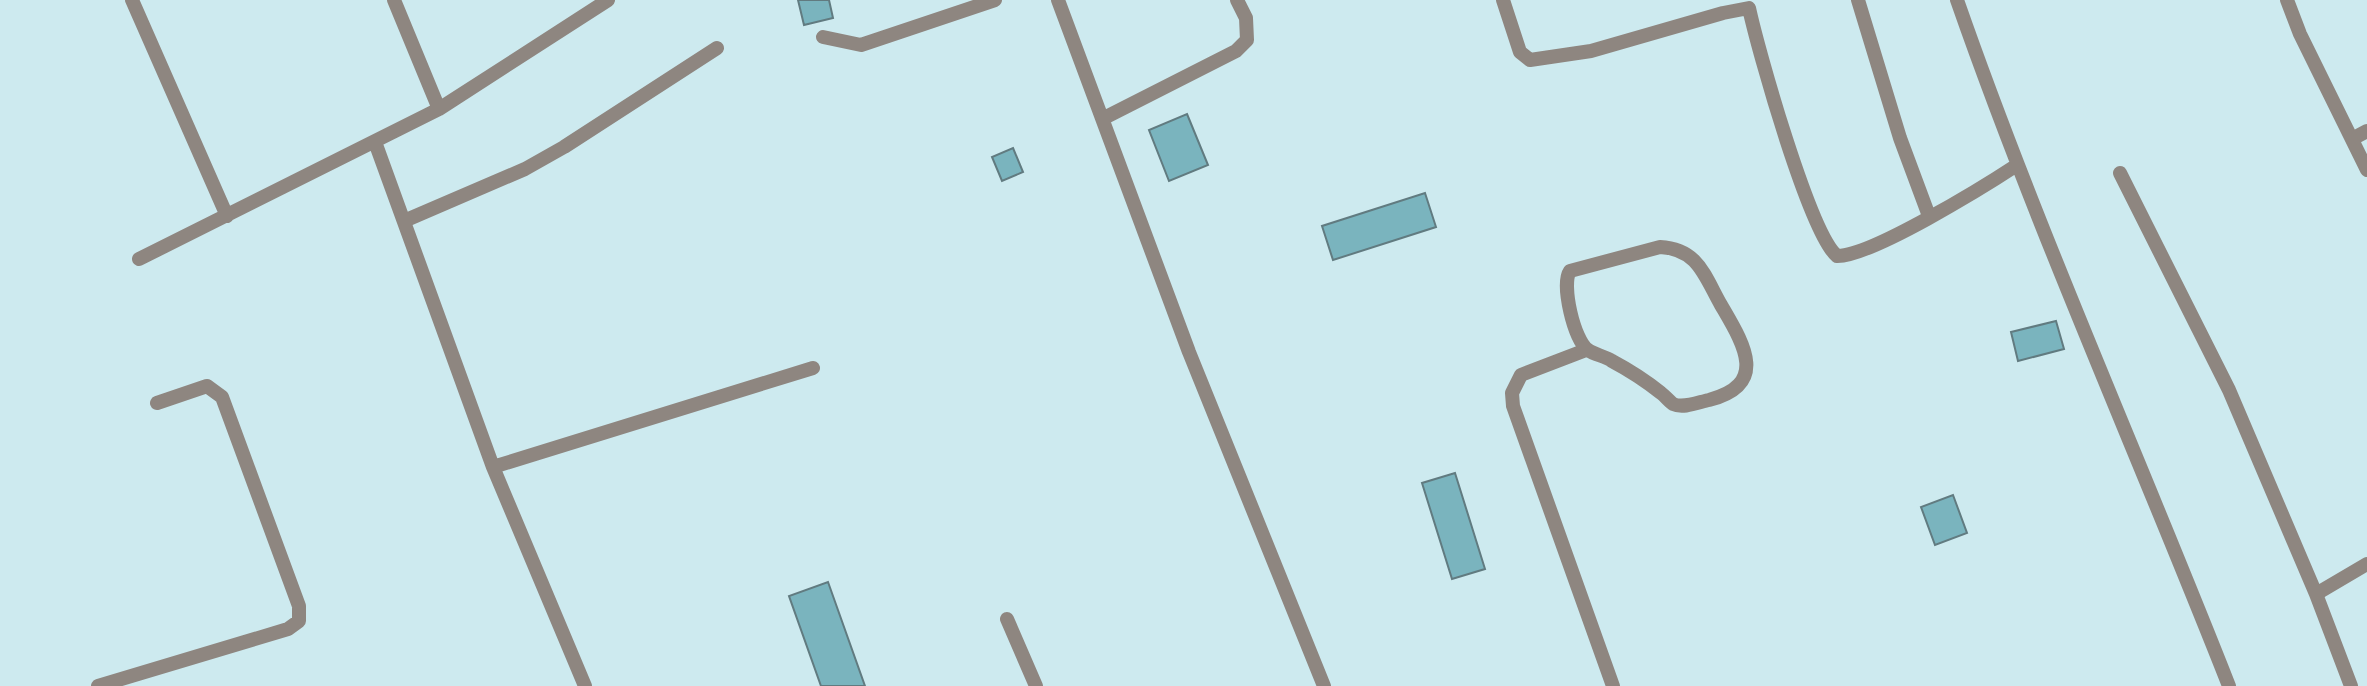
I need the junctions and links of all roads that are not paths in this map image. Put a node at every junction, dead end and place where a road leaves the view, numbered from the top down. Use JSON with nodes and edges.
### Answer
{"nodes":[{"id":1,"x":132,"y":0,"type":"edge"},
{"id":2,"x":394,"y":0,"type":"edge"},
{"id":3,"x":608,"y":0,"type":"edge"},
{"id":4,"x":995,"y":0,"type":"edge"},
{"id":5,"x":1058,"y":0,"type":"edge"},
{"id":6,"x":1237,"y":0,"type":"edge"},
{"id":7,"x":1503,"y":0,"type":"edge"},
{"id":8,"x":1858,"y":0,"type":"edge"},
{"id":9,"x":1957,"y":0,"type":"edge"},
{"id":10,"x":2287,"y":0,"type":"edge"},
{"id":11,"x":1748,"y":4,"type":"edge"},
{"id":12,"x":824,"y":37,"type":"dead end"},
{"id":13,"x":718,"y":48,"type":"dead end"},
{"id":14,"x":439,"y":109,"type":"junction"},
{"id":15,"x":1104,"y":117,"type":"junction"},
{"id":16,"x":2367,"y":131,"type":"edge"},
{"id":17,"x":2352,"y":139,"type":"junction"},
{"id":18,"x":375,"y":142,"type":"junction"},
{"id":19,"x":2017,"y":165,"type":"junction"},
{"id":20,"x":2367,"y":170,"type":"edge"},
{"id":21,"x":2120,"y":173,"type":"dead end"},
{"id":22,"x":227,"y":216,"type":"junction"},
{"id":23,"x":1929,"y":216,"type":"junction"},
{"id":24,"x":404,"y":221,"type":"junction"},
{"id":25,"x":139,"y":259,"type":"dead end"},
{"id":26,"x":1586,"y":350,"type":"junction"},
{"id":27,"x":813,"y":368,"type":"dead end"},
{"id":28,"x":157,"y":403,"type":"dead end"},
{"id":29,"x":494,"y":467,"type":"junction"},
{"id":30,"x":2367,"y":564,"type":"edge"},
{"id":31,"x":2316,"y":594,"type":"junction"},
{"id":32,"x":1007,"y":619,"type":"dead end"},
{"id":33,"x":98,"y":686,"type":"edge"},
{"id":34,"x":585,"y":686,"type":"edge"},
{"id":35,"x":1036,"y":686,"type":"edge"},
{"id":36,"x":1324,"y":686,"type":"edge"},
{"id":37,"x":1613,"y":686,"type":"edge"},
{"id":38,"x":2229,"y":686,"type":"edge"},
{"id":39,"x":2351,"y":686,"type":"edge"}],
"edges":[{"from":1,"to":22,"type":"street"},
{"from":2,"to":14,"type":"street"},
{"from":3,"to":14,"type":"street"},
{"from":4,"to":12,"type":"street"},
{"from":5,"to":15,"type":"street"},
{"from":6,"to":15,"type":"street"},
{"from":7,"to":11,"type":"street"},
{"from":8,"to":23,"type":"street"},
{"from":9,"to":19,"type":"street"},
{"from":10,"to":17,"type":"street"},
{"from":11,"to":23,"type":"street"},
{"from":13,"to":24,"type":"street"},
{"from":14,"to":18,"type":"street"},
{"from":15,"to":36,"type":"street"},
{"from":16,"to":17,"type":"street"},
{"from":17,"to":20,"type":"street"},
{"from":18,"to":22,"type":"street"},
{"from":18,"to":24,"type":"street"},
{"from":19,"to":23,"type":"street"},
{"from":19,"to":38,"type":"street"},
{"from":21,"to":31,"type":"street"},
{"from":22,"to":25,"type":"street"},
{"from":24,"to":29,"type":"street"},
{"from":26,"to":26,"type":"street"},
{"from":26,"to":37,"type":"street"},
{"from":27,"to":29,"type":"street"},
{"from":28,"to":33,"type":"street"},
{"from":29,"to":34,"type":"street"},
{"from":30,"to":31,"type":"street"},
{"from":31,"to":39,"type":"street"},
{"from":32,"to":35,"type":"street"}]}
